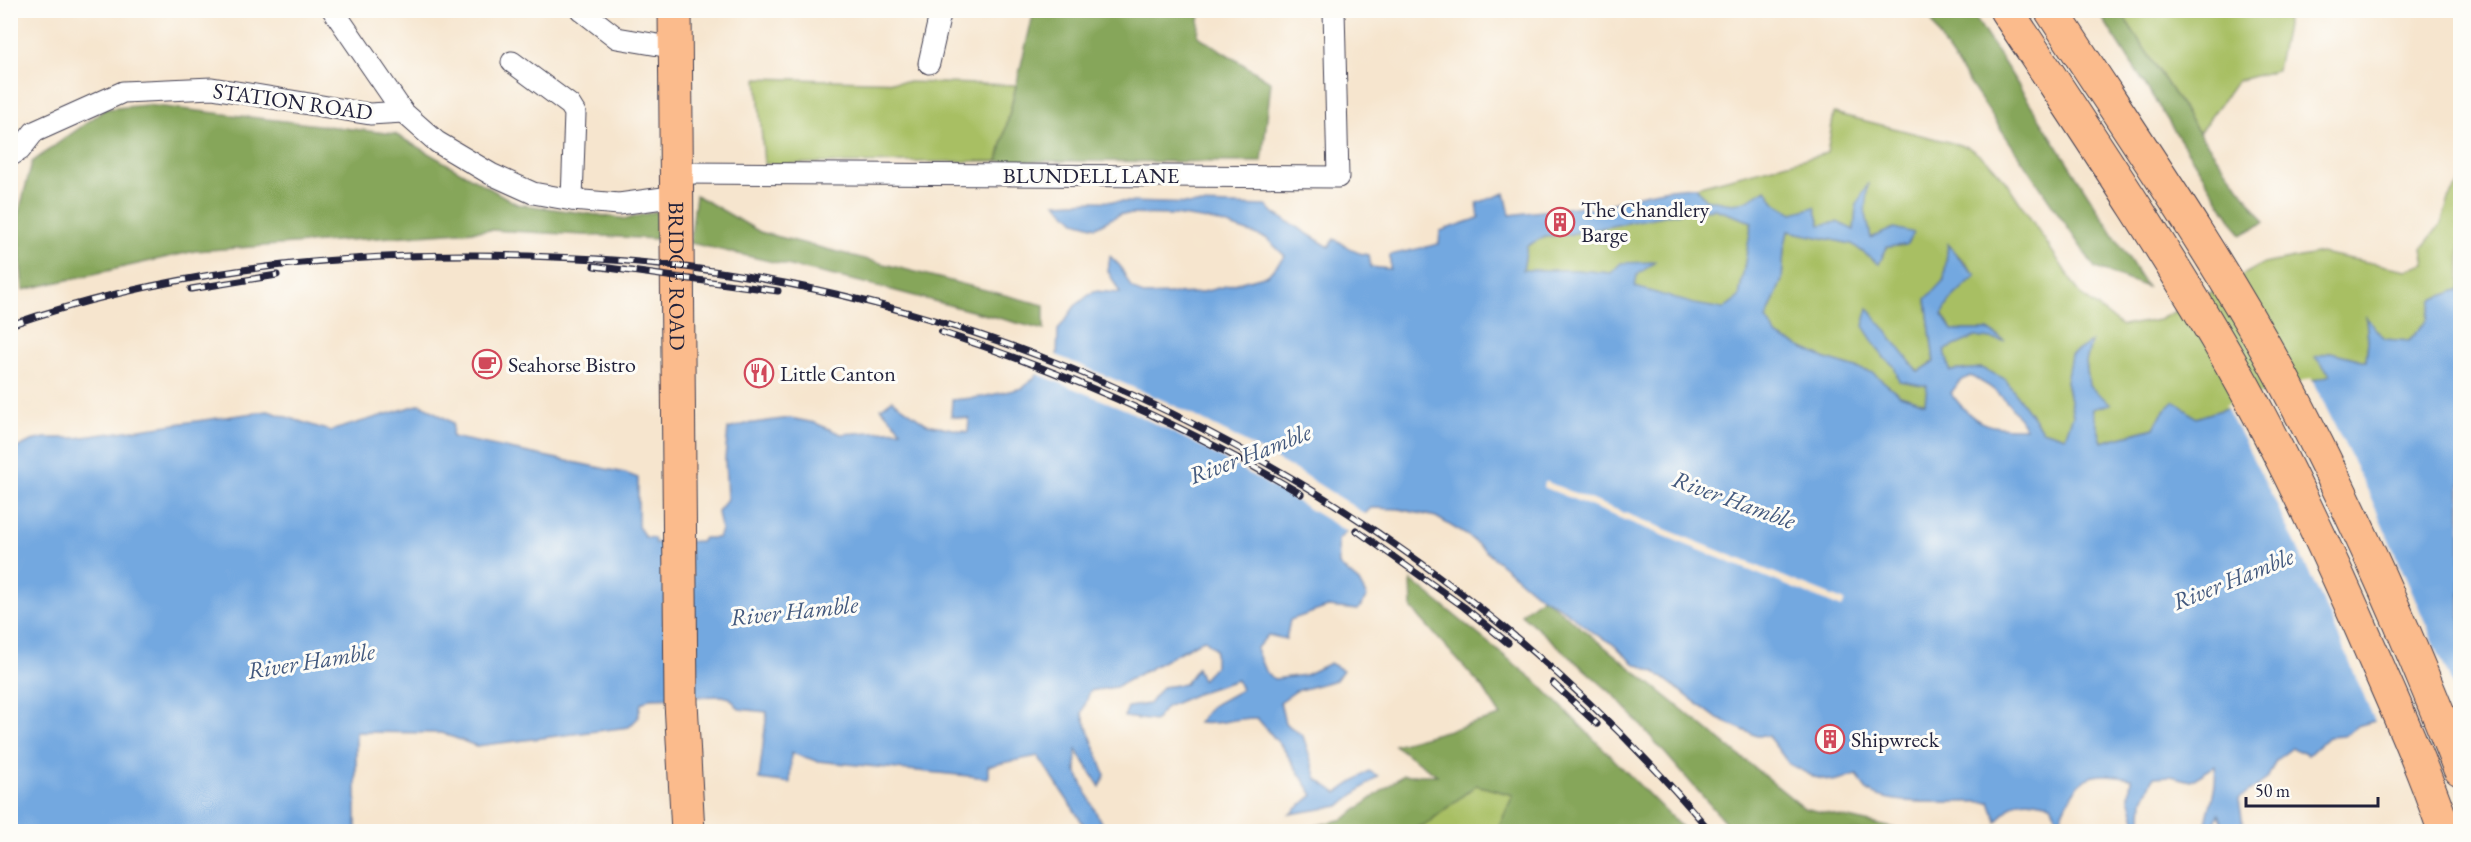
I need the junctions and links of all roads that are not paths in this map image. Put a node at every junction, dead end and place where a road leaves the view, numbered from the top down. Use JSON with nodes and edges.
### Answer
{"nodes":[{"id":1,"x":333,"y":10,"type":"edge"},
{"id":2,"x":581,"y":10,"type":"edge"},
{"id":3,"x":675,"y":10,"type":"edge"},
{"id":4,"x":942,"y":10,"type":"edge"},
{"id":5,"x":1334,"y":10,"type":"edge"},
{"id":6,"x":2006,"y":10,"type":"edge"},
{"id":7,"x":2051,"y":10,"type":"edge"},
{"id":8,"x":676,"y":48,"type":"junction"},
{"id":9,"x":512,"y":62,"type":"dead end"},
{"id":10,"x":929,"y":63,"type":"dead end"},
{"id":11,"x":403,"y":112,"type":"junction"},
{"id":12,"x":15,"y":153,"type":"edge"},
{"id":13,"x":678,"y":184,"type":"junction"},
{"id":14,"x":572,"y":200,"type":"junction"},
{"id":15,"x":2460,"y":769,"type":"edge"},
{"id":16,"x":688,"y":831,"type":"edge"},
{"id":17,"x":2445,"y":831,"type":"edge"}],
"edges":[{"from":1,"to":11,"type":"street"},
{"from":2,"to":8,"type":"street"},
{"from":3,"to":8,"type":"main road","name":"BRIDGE ROAD"},
{"from":4,"to":10,"type":"street"},
{"from":5,"to":13,"type":"street","name":"BLUNDELL LANE"},
{"from":6,"to":17,"type":"main road"},
{"from":7,"to":15,"type":"main road"},
{"from":8,"to":13,"type":"main road","name":"BRIDGE ROAD"},
{"from":9,"to":14,"type":"street"},
{"from":11,"to":12,"type":"street","name":"STATION ROAD"},
{"from":11,"to":14,"type":"street"},
{"from":13,"to":14,"type":"street"},
{"from":13,"to":16,"type":"main road","name":"BRIDGE ROAD"}]}
